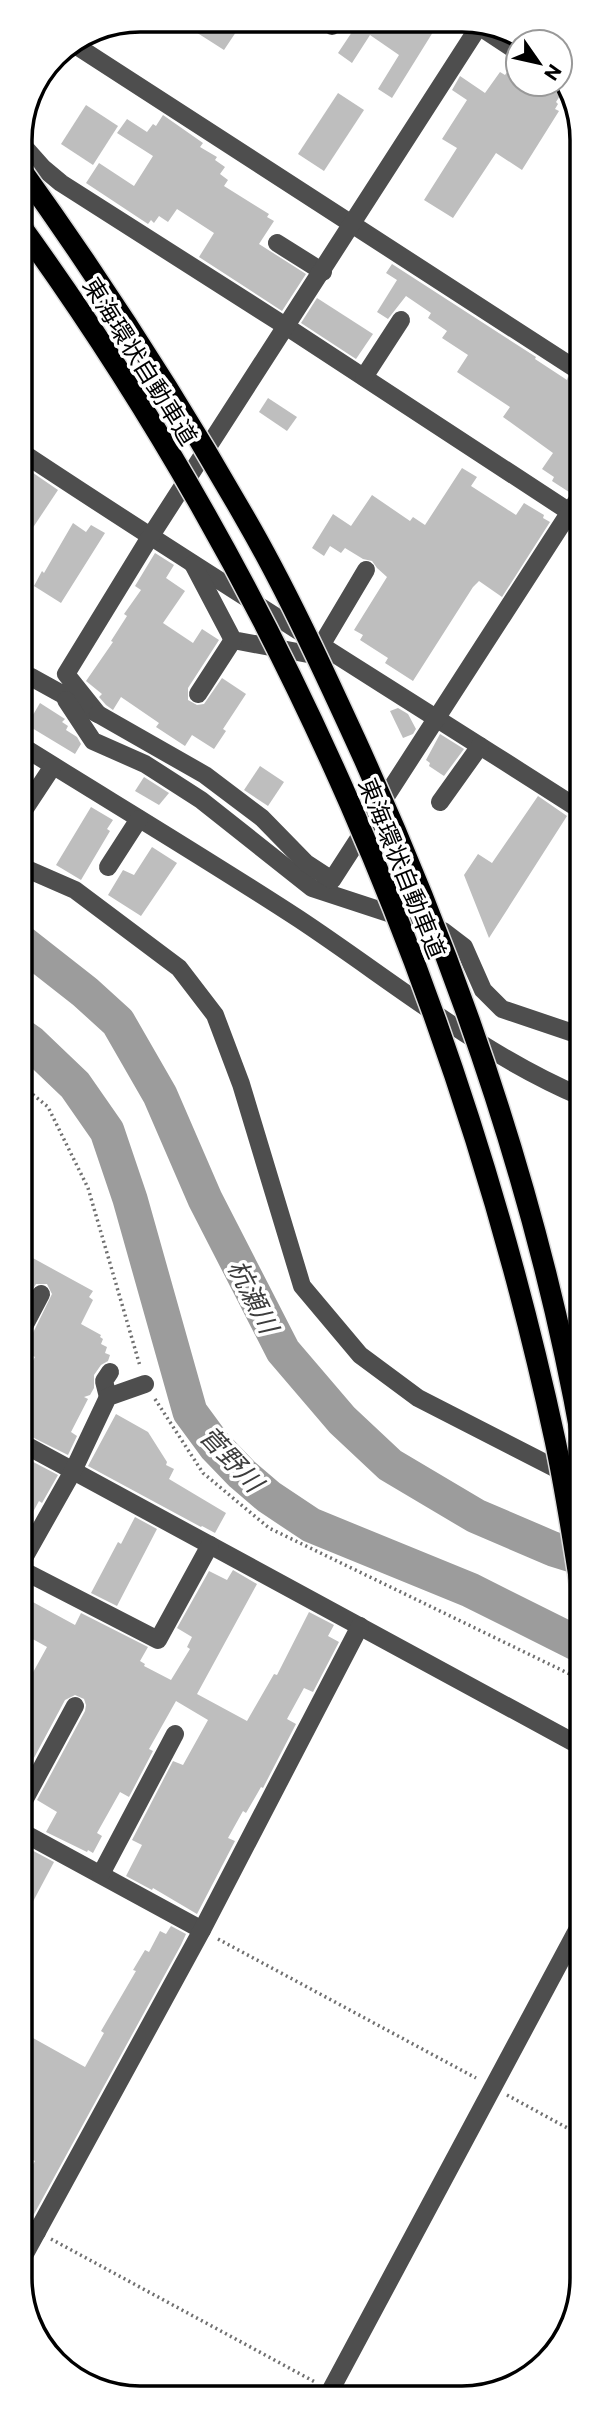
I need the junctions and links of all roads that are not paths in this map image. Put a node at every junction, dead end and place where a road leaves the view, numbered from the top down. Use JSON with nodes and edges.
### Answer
{"nodes":[{"id":1,"x":473,"y":33,"type":"edge"},
{"id":2,"x":81,"y":49,"type":"edge"},
{"id":3,"x":32,"y":156,"type":"edge"},
{"id":4,"x":32,"y":186,"type":"edge"},
{"id":5,"x":354,"y":224,"type":"junction"},
{"id":6,"x":32,"y":243,"type":"edge"},
{"id":7,"x":277,"y":243,"type":"dead end"},
{"id":8,"x":323,"y":272,"type":"junction"},
{"id":9,"x":401,"y":320,"type":"dead end"},
{"id":10,"x":287,"y":327,"type":"junction"},
{"id":11,"x":570,"y":365,"type":"edge"},
{"id":12,"x":364,"y":377,"type":"junction"},
{"id":13,"x":32,"y":459,"type":"edge"},
{"id":14,"x":570,"y":512,"type":"edge"},
{"id":15,"x":570,"y":525,"type":"edge"},
{"id":16,"x":150,"y":537,"type":"junction"},
{"id":17,"x":193,"y":563,"type":"junction"},
{"id":18,"x":366,"y":570,"type":"dead end"},
{"id":19,"x":233,"y":640,"type":"junction"},
{"id":20,"x":322,"y":645,"type":"junction"},
{"id":21,"x":348,"y":661,"type":"junction"},
{"id":22,"x":32,"y":677,"type":"edge"},
{"id":23,"x":198,"y":694,"type":"dead end"},
{"id":24,"x":65,"y":697,"type":"junction"},
{"id":25,"x":98,"y":714,"type":"junction"},
{"id":26,"x":436,"y":717,"type":"junction"},
{"id":27,"x":480,"y":746,"type":"junction"},
{"id":28,"x":32,"y":752,"type":"edge"},
{"id":29,"x":53,"y":766,"type":"junction"},
{"id":30,"x":32,"y":798,"type":"edge"},
{"id":31,"x":440,"y":802,"type":"dead end"},
{"id":32,"x":570,"y":803,"type":"edge"},
{"id":33,"x":139,"y":819,"type":"junction"},
{"id":34,"x":108,"y":867,"type":"dead end"},
{"id":35,"x":32,"y":871,"type":"edge"},
{"id":36,"x":570,"y":1032,"type":"edge"},
{"id":37,"x":570,"y":1092,"type":"edge"},
{"id":38,"x":41,"y":1294,"type":"dead end"},
{"id":39,"x":31,"y":1312,"type":"edge"},
{"id":40,"x":110,"y":1372,"type":"dead end"},
{"id":41,"x":570,"y":1380,"type":"edge"},
{"id":42,"x":145,"y":1384,"type":"road end"},
{"id":43,"x":108,"y":1397,"type":"junction"},
{"id":44,"x":31,"y":1448,"type":"edge"},
{"id":45,"x":73,"y":1471,"type":"junction"},
{"id":46,"x":570,"y":1476,"type":"edge"},
{"id":47,"x":570,"y":1528,"type":"edge"},
{"id":48,"x":210,"y":1545,"type":"junction"},
{"id":49,"x":31,"y":1546,"type":"edge"},
{"id":50,"x":31,"y":1573,"type":"edge"},
{"id":51,"x":360,"y":1626,"type":"junction"},
{"id":52,"x":75,"y":1706,"type":"dead end"},
{"id":53,"x":175,"y":1734,"type":"dead end"},
{"id":54,"x":570,"y":1740,"type":"edge"},
{"id":55,"x":31,"y":1787,"type":"edge"},
{"id":56,"x":31,"y":1837,"type":"edge"},
{"id":57,"x":101,"y":1874,"type":"junction"},
{"id":58,"x":202,"y":1930,"type":"junction"},
{"id":59,"x":570,"y":1944,"type":"edge"},
{"id":60,"x":31,"y":2229,"type":"edge"},
{"id":61,"x":37,"y":2232,"type":"junction"},
{"id":62,"x":31,"y":2243,"type":"edge"},
{"id":63,"x":333,"y":2386,"type":"edge"}],
"edges":[{"from":1,"to":5,"type":"street"},
{"from":2,"to":5,"type":"street"},
{"from":3,"to":10,"type":"street"},
{"from":4,"to":41,"type":"highway","name":"東海環状自動車道","bridge":true},
{"from":5,"to":8,"type":"street"},
{"from":5,"to":11,"type":"street"},
{"from":6,"to":47,"type":"highway","name":"東海環状自動車道","bridge":true},
{"from":7,"to":8,"type":"street"},
{"from":8,"to":10,"type":"street"},
{"from":9,"to":12,"type":"street"},
{"from":10,"to":12,"type":"street"},
{"from":10,"to":16,"type":"street"},
{"from":12,"to":14,"type":"street"},
{"from":13,"to":16,"type":"street"},
{"from":15,"to":26,"type":"street"},
{"from":16,"to":17,"type":"street"},
{"from":16,"to":25,"type":"street"},
{"from":17,"to":19,"type":"street"},
{"from":17,"to":20,"type":"street"},
{"from":18,"to":20,"type":"street"},
{"from":19,"to":21,"type":"street"},
{"from":19,"to":23,"type":"street"},
{"from":20,"to":21,"type":"street"},
{"from":21,"to":26,"type":"street"},
{"from":22,"to":24,"type":"street"},
{"from":24,"to":25,"type":"street"},
{"from":24,"to":36,"type":"street"},
{"from":25,"to":26,"type":"street"},
{"from":26,"to":27,"type":"street"},
{"from":27,"to":31,"type":"street"},
{"from":27,"to":32,"type":"street"},
{"from":28,"to":29,"type":"street"},
{"from":29,"to":30,"type":"street"},
{"from":29,"to":33,"type":"street"},
{"from":33,"to":34,"type":"street"},
{"from":33,"to":37,"type":"street"},
{"from":35,"to":46,"type":"street"},
{"from":38,"to":39,"type":"street"},
{"from":40,"to":43,"type":"street"},
{"from":42,"to":43,"type":"street"},
{"from":43,"to":45,"type":"street"},
{"from":44,"to":45,"type":"street"},
{"from":45,"to":48,"type":"street"},
{"from":45,"to":49,"type":"street"},
{"from":48,"to":50,"type":"street"},
{"from":48,"to":51,"type":"street"},
{"from":51,"to":54,"type":"street"},
{"from":51,"to":58,"type":"street"},
{"from":52,"to":55,"type":"street"},
{"from":53,"to":57,"type":"street"},
{"from":56,"to":57,"type":"street"},
{"from":57,"to":58,"type":"street"},
{"from":58,"to":61,"type":"street"},
{"from":59,"to":63,"type":"street"},
{"from":60,"to":61,"type":"street"},
{"from":61,"to":62,"type":"street"}]}
